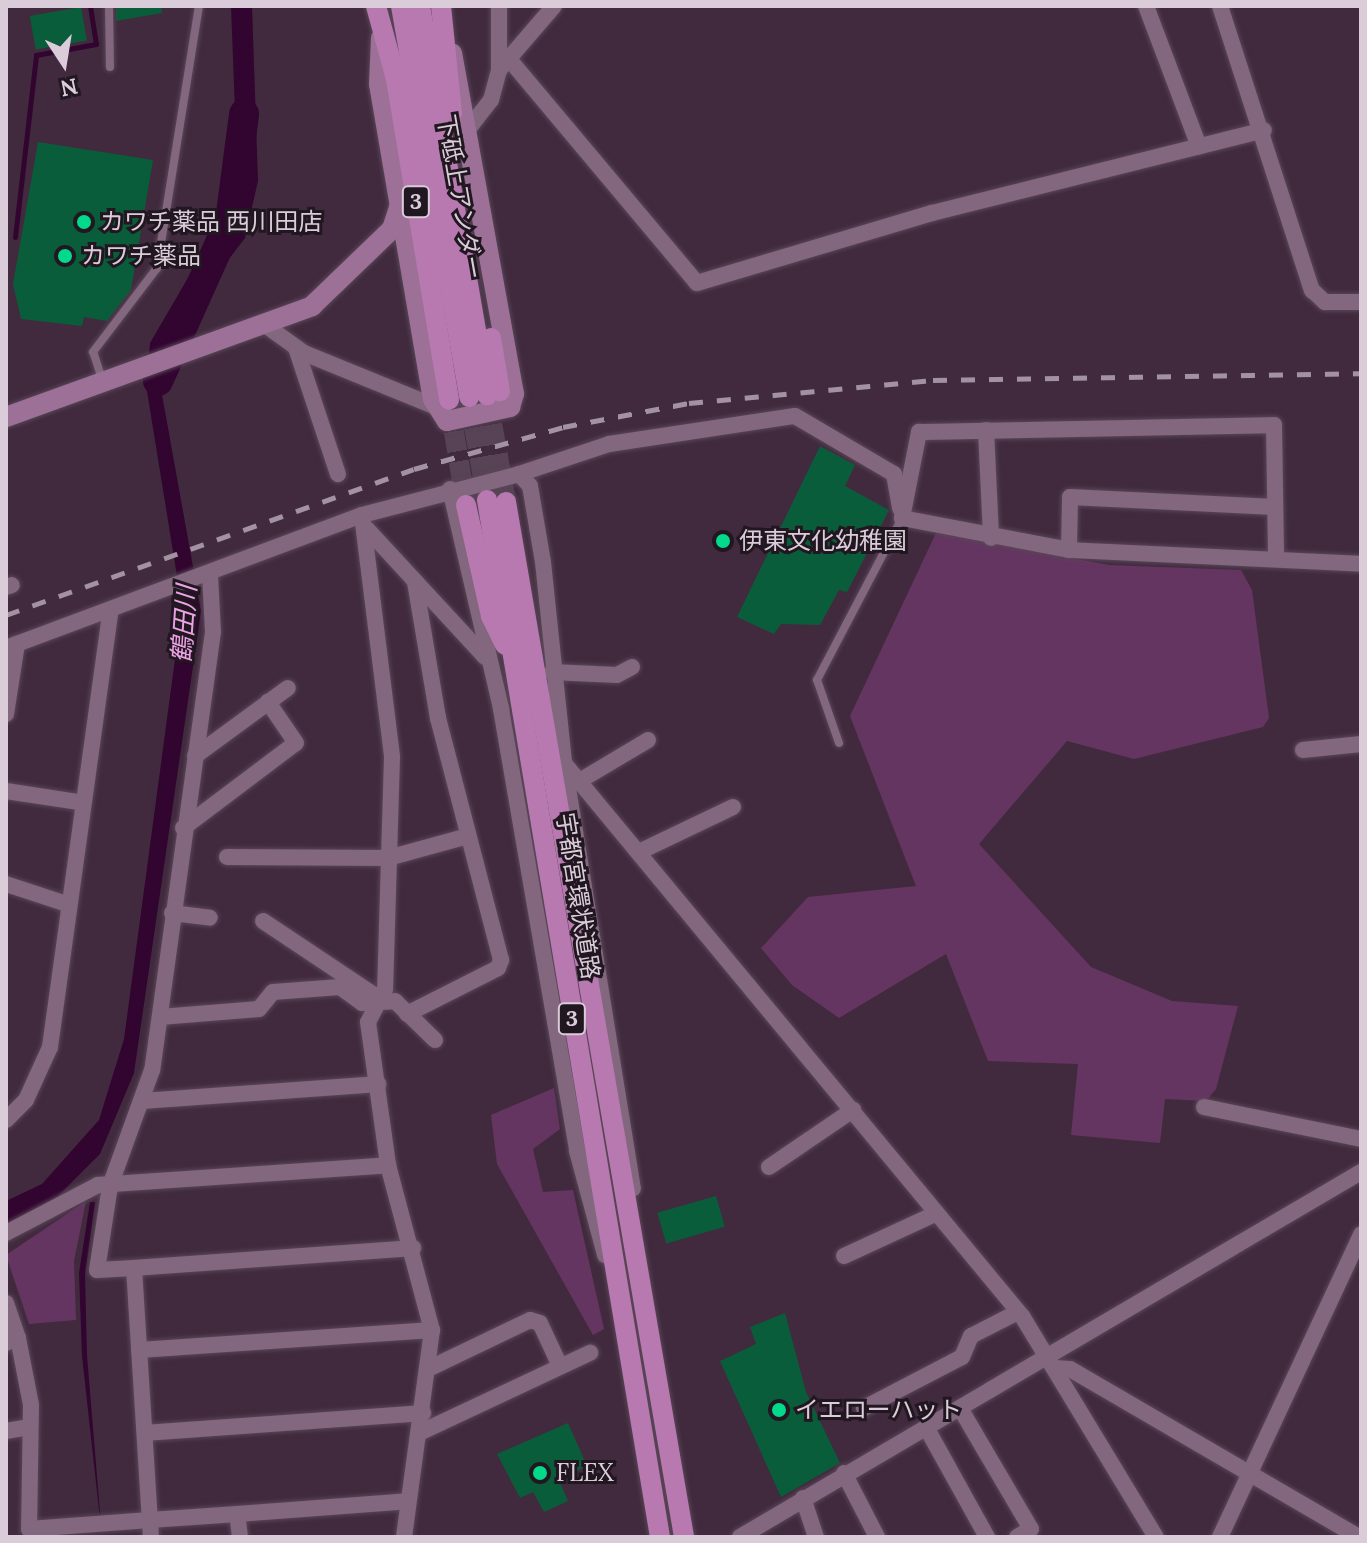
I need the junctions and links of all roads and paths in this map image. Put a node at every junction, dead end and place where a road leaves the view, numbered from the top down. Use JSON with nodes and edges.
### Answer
{"nodes":[{"id":1,"x":109,"y":6,"type":"edge"},
{"id":2,"x":199,"y":6,"type":"edge"},
{"id":3,"x":376,"y":6,"type":"edge"},
{"id":4,"x":401,"y":6,"type":"edge"},
{"id":5,"x":420,"y":6,"type":"edge"},
{"id":6,"x":499,"y":6,"type":"edge"},
{"id":7,"x":554,"y":6,"type":"edge"},
{"id":8,"x":1146,"y":6,"type":"edge"},
{"id":9,"x":1220,"y":6,"type":"edge"},
{"id":10,"x":442,"y":14,"type":"edge"},
{"id":11,"x":381,"y":38,"type":"junction"},
{"id":12,"x":504,"y":64,"type":"junction"},
{"id":13,"x":110,"y":67,"type":"dead end"},
{"id":14,"x":469,"y":128,"type":"junction"},
{"id":15,"x":1264,"y":130,"type":"junction"},
{"id":16,"x":1199,"y":146,"type":"junction"},
{"id":17,"x":400,"y":204,"type":"junction"},
{"id":18,"x":1361,"y":302,"type":"edge"},
{"id":19,"x":268,"y":327,"type":"junction"},
{"id":20,"x":296,"y":348,"type":"junction"},
{"id":21,"x":103,"y":384,"type":"junction"},
{"id":22,"x":468,"y":398,"type":"junction"},
{"id":23,"x":6,"y":417,"type":"edge"},
{"id":24,"x":986,"y":430,"type":"junction"},
{"id":25,"x":338,"y":474,"type":"dead end"},
{"id":26,"x":519,"y":474,"type":"junction"},
{"id":27,"x":450,"y":489,"type":"junction"},
{"id":28,"x":466,"y":505,"type":"tunnel mouth"},
{"id":29,"x":1275,"y":507,"type":"junction"},
{"id":30,"x":902,"y":518,"type":"junction"},
{"id":31,"x":364,"y":522,"type":"junction"},
{"id":32,"x":991,"y":538,"type":"junction"},
{"id":33,"x":1069,"y":550,"type":"junction"},
{"id":34,"x":1276,"y":559,"type":"junction"},
{"id":35,"x":1361,"y":564,"type":"edge"},
{"id":36,"x":206,"y":577,"type":"junction"},
{"id":37,"x":415,"y":582,"type":"junction"},
{"id":38,"x":110,"y":613,"type":"junction"},
{"id":39,"x":12,"y":646,"type":"edge"},
{"id":40,"x":487,"y":660,"type":"junction"},
{"id":41,"x":523,"y":660,"type":"junction"},
{"id":42,"x":632,"y":667,"type":"dead end"},
{"id":43,"x":552,"y":672,"type":"junction"},
{"id":44,"x":288,"y":688,"type":"dead end"},
{"id":45,"x":268,"y":702,"type":"junction"},
{"id":46,"x":6,"y":714,"type":"edge"},
{"id":47,"x":648,"y":740,"type":"dead end"},
{"id":48,"x":839,"y":743,"type":"dead end"},
{"id":49,"x":1361,"y":744,"type":"edge"},
{"id":50,"x":1303,"y":750,"type":"dead end"},
{"id":51,"x":195,"y":756,"type":"junction"},
{"id":52,"x":564,"y":763,"type":"junction"},
{"id":53,"x":581,"y":780,"type":"junction"},
{"id":54,"x":6,"y":791,"type":"edge"},
{"id":55,"x":79,"y":802,"type":"junction"},
{"id":56,"x":733,"y":807,"type":"dead end"},
{"id":57,"x":183,"y":828,"type":"junction"},
{"id":58,"x":468,"y":836,"type":"junction"},
{"id":59,"x":641,"y":851,"type":"junction"},
{"id":60,"x":227,"y":857,"type":"dead end"},
{"id":61,"x":388,"y":858,"type":"junction"},
{"id":62,"x":6,"y":884,"type":"edge"},
{"id":63,"x":67,"y":904,"type":"junction"},
{"id":64,"x":172,"y":913,"type":"junction"},
{"id":65,"x":210,"y":918,"type":"dead end"},
{"id":66,"x":263,"y":921,"type":"dead end"},
{"id":67,"x":380,"y":999,"type":"junction"},
{"id":68,"x":407,"y":1014,"type":"junction"},
{"id":69,"x":160,"y":1017,"type":"junction"},
{"id":70,"x":435,"y":1040,"type":"dead end"},
{"id":71,"x":378,"y":1084,"type":"junction"},
{"id":72,"x":143,"y":1101,"type":"junction"},
{"id":73,"x":1204,"y":1107,"type":"dead end"},
{"id":74,"x":853,"y":1110,"type":"junction"},
{"id":75,"x":6,"y":1120,"type":"edge"},
{"id":76,"x":1361,"y":1139,"type":"edge"},
{"id":77,"x":388,"y":1165,"type":"junction"},
{"id":78,"x":769,"y":1167,"type":"dead end"},
{"id":79,"x":1361,"y":1172,"type":"edge"},
{"id":80,"x":110,"y":1186,"type":"junction"},
{"id":81,"x":937,"y":1213,"type":"junction"},
{"id":82,"x":6,"y":1233,"type":"edge"},
{"id":83,"x":1361,"y":1234,"type":"edge"},
{"id":84,"x":413,"y":1248,"type":"junction"},
{"id":85,"x":844,"y":1256,"type":"dead end"},
{"id":86,"x":134,"y":1268,"type":"junction"},
{"id":87,"x":6,"y":1303,"type":"edge"},
{"id":88,"x":1018,"y":1312,"type":"junction"},
{"id":89,"x":432,"y":1330,"type":"junction"},
{"id":90,"x":635,"y":1332,"type":"junction"},
{"id":91,"x":12,"y":1340,"type":"edge"},
{"id":92,"x":139,"y":1350,"type":"junction"},
{"id":93,"x":590,"y":1353,"type":"dead end"},
{"id":94,"x":1052,"y":1363,"type":"junction"},
{"id":95,"x":560,"y":1366,"type":"junction"},
{"id":96,"x":430,"y":1368,"type":"junction"},
{"id":97,"x":864,"y":1408,"type":"dead end"},
{"id":98,"x":960,"y":1408,"type":"junction"},
{"id":99,"x":423,"y":1413,"type":"junction"},
{"id":100,"x":29,"y":1427,"type":"junction"},
{"id":101,"x":926,"y":1427,"type":"junction"},
{"id":102,"x":6,"y":1431,"type":"edge"},
{"id":103,"x":421,"y":1432,"type":"junction"},
{"id":104,"x":145,"y":1433,"type":"junction"},
{"id":105,"x":844,"y":1473,"type":"junction"},
{"id":106,"x":1250,"y":1475,"type":"junction"},
{"id":107,"x":803,"y":1498,"type":"junction"},
{"id":108,"x":408,"y":1501,"type":"junction"},
{"id":109,"x":237,"y":1514,"type":"junction"},
{"id":110,"x":151,"y":1529,"type":"edge"},
{"id":111,"x":29,"y":1533,"type":"edge"},
{"id":112,"x":240,"y":1537,"type":"edge"},
{"id":113,"x":404,"y":1537,"type":"edge"},
{"id":114,"x":660,"y":1537,"type":"edge"},
{"id":115,"x":684,"y":1537,"type":"edge"},
{"id":116,"x":740,"y":1537,"type":"edge"},
{"id":117,"x":816,"y":1537,"type":"edge"},
{"id":118,"x":877,"y":1537,"type":"edge"},
{"id":119,"x":987,"y":1537,"type":"edge"},
{"id":120,"x":1017,"y":1537,"type":"edge"},
{"id":121,"x":1156,"y":1537,"type":"edge"},
{"id":122,"x":1220,"y":1537,"type":"edge"},
{"id":123,"x":1359,"y":1537,"type":"edge"}],
"edges":[{"from":1,"to":13,"type":"lane"},
{"from":2,"to":21,"type":"lane"},
{"from":3,"to":11,"type":"main road","number":"3"},
{"from":4,"to":22,"type":"main road","name":"下砥上アンダー","number":"3"},
{"from":5,"to":22,"type":"main road","name":"下砥上アンダー","number":"3"},
{"from":6,"to":12,"type":"street"},
{"from":7,"to":12,"type":"street"},
{"from":8,"to":16,"type":"street"},
{"from":9,"to":15,"type":"street"},
{"from":10,"to":14,"type":"main road"},
{"from":10,"to":22,"type":"main road","number":"3"},
{"from":11,"to":17,"type":"main road"},
{"from":11,"to":22,"type":"main road","number":"3"},
{"from":12,"to":14,"type":"street"},
{"from":12,"to":16,"type":"street"},
{"from":14,"to":22,"type":"main road"},
{"from":15,"to":16,"type":"street"},
{"from":15,"to":18,"type":"street"},
{"from":17,"to":19,"type":"main road"},
{"from":17,"to":22,"type":"main road"},
{"from":19,"to":20,"type":"street"},
{"from":19,"to":21,"type":"main road"},
{"from":20,"to":22,"type":"street"},
{"from":20,"to":25,"type":"street"},
{"from":21,"to":23,"type":"main road"},
{"from":24,"to":29,"type":"street"},
{"from":24,"to":30,"type":"street"},
{"from":24,"to":32,"type":"street"},
{"from":26,"to":27,"type":"street"},
{"from":26,"to":30,"type":"street"},
{"from":26,"to":43,"type":"street"},
{"from":27,"to":31,"type":"street"},
{"from":27,"to":40,"type":"street"},
{"from":28,"to":41,"type":"main road","number":"3"},
{"from":29,"to":33,"type":"street"},
{"from":29,"to":34,"type":"street"},
{"from":30,"to":32,"type":"street"},
{"from":30,"to":48,"type":"lane"},
{"from":31,"to":36,"type":"street"},
{"from":31,"to":37,"type":"street"},
{"from":31,"to":61,"type":"street"},
{"from":32,"to":33,"type":"street"},
{"from":33,"to":34,"type":"street"},
{"from":34,"to":35,"type":"street"},
{"from":36,"to":38,"type":"street"},
{"from":36,"to":51,"type":"street"},
{"from":37,"to":40,"type":"street"},
{"from":37,"to":58,"type":"street"},
{"from":38,"to":39,"type":"street"},
{"from":38,"to":55,"type":"street"},
{"from":39,"to":46,"type":"street"},
{"from":40,"to":90,"type":"street"},
{"from":41,"to":41,"type":"main road","name":"宇都宮環状道路","number":"3"},
{"from":41,"to":90,"type":"main road","name":"宇都宮環状道路","number":"3"},
{"from":42,"to":43,"type":"street"},
{"from":43,"to":52,"type":"street"},
{"from":44,"to":45,"type":"street"},
{"from":45,"to":51,"type":"street"},
{"from":45,"to":57,"type":"street"},
{"from":47,"to":53,"type":"street"},
{"from":49,"to":50,"type":"street"},
{"from":51,"to":57,"type":"street"},
{"from":52,"to":53,"type":"street"},
{"from":52,"to":90,"type":"street"},
{"from":53,"to":59,"type":"street"},
{"from":54,"to":55,"type":"street"},
{"from":55,"to":63,"type":"street"},
{"from":56,"to":59,"type":"street"},
{"from":57,"to":64,"type":"street"},
{"from":58,"to":61,"type":"street"},
{"from":58,"to":68,"type":"street"},
{"from":59,"to":74,"type":"street"},
{"from":60,"to":61,"type":"street"},
{"from":61,"to":67,"type":"street"},
{"from":62,"to":63,"type":"street"},
{"from":63,"to":75,"type":"street"},
{"from":64,"to":65,"type":"street"},
{"from":64,"to":69,"type":"street"},
{"from":66,"to":67,"type":"street"},
{"from":67,"to":68,"type":"street"},
{"from":67,"to":69,"type":"street"},
{"from":67,"to":71,"type":"street"},
{"from":68,"to":70,"type":"street"},
{"from":69,"to":72,"type":"street"},
{"from":71,"to":72,"type":"street"},
{"from":71,"to":77,"type":"street"},
{"from":72,"to":80,"type":"street"},
{"from":73,"to":76,"type":"street"},
{"from":74,"to":78,"type":"street"},
{"from":74,"to":81,"type":"street"},
{"from":77,"to":80,"type":"street"},
{"from":77,"to":84,"type":"street"},
{"from":79,"to":94,"type":"street"},
{"from":80,"to":82,"type":"street"},
{"from":80,"to":86,"type":"street"},
{"from":81,"to":85,"type":"street"},
{"from":81,"to":88,"type":"street"},
{"from":83,"to":106,"type":"street"},
{"from":84,"to":86,"type":"street"},
{"from":84,"to":89,"type":"street"},
{"from":86,"to":92,"type":"street"},
{"from":87,"to":91,"type":"street"},
{"from":88,"to":94,"type":"street"},
{"from":88,"to":97,"type":"street"},
{"from":89,"to":92,"type":"street"},
{"from":89,"to":96,"type":"street"},
{"from":90,"to":114,"type":"main road","name":"宇都宮環状道路","number":"3"},
{"from":90,"to":115,"type":"main road","name":"宇都宮環状道路","number":"3"},
{"from":91,"to":100,"type":"street"},
{"from":92,"to":104,"type":"street"},
{"from":93,"to":95,"type":"street"},
{"from":94,"to":98,"type":"street"},
{"from":94,"to":106,"type":"street"},
{"from":94,"to":121,"type":"street"},
{"from":95,"to":96,"type":"street"},
{"from":95,"to":103,"type":"street"},
{"from":96,"to":99,"type":"street"},
{"from":98,"to":101,"type":"street"},
{"from":98,"to":120,"type":"street"},
{"from":99,"to":103,"type":"street"},
{"from":99,"to":104,"type":"street"},
{"from":100,"to":102,"type":"street"},
{"from":100,"to":111,"type":"street"},
{"from":101,"to":105,"type":"street"},
{"from":101,"to":119,"type":"street"},
{"from":103,"to":108,"type":"street"},
{"from":104,"to":110,"type":"street"},
{"from":105,"to":107,"type":"street"},
{"from":105,"to":118,"type":"street"},
{"from":106,"to":122,"type":"street"},
{"from":106,"to":123,"type":"street"},
{"from":107,"to":116,"type":"street"},
{"from":107,"to":117,"type":"street"},
{"from":108,"to":109,"type":"street"},
{"from":108,"to":113,"type":"street"},
{"from":109,"to":110,"type":"street"},
{"from":109,"to":112,"type":"street"},
{"from":110,"to":111,"type":"street"}]}
